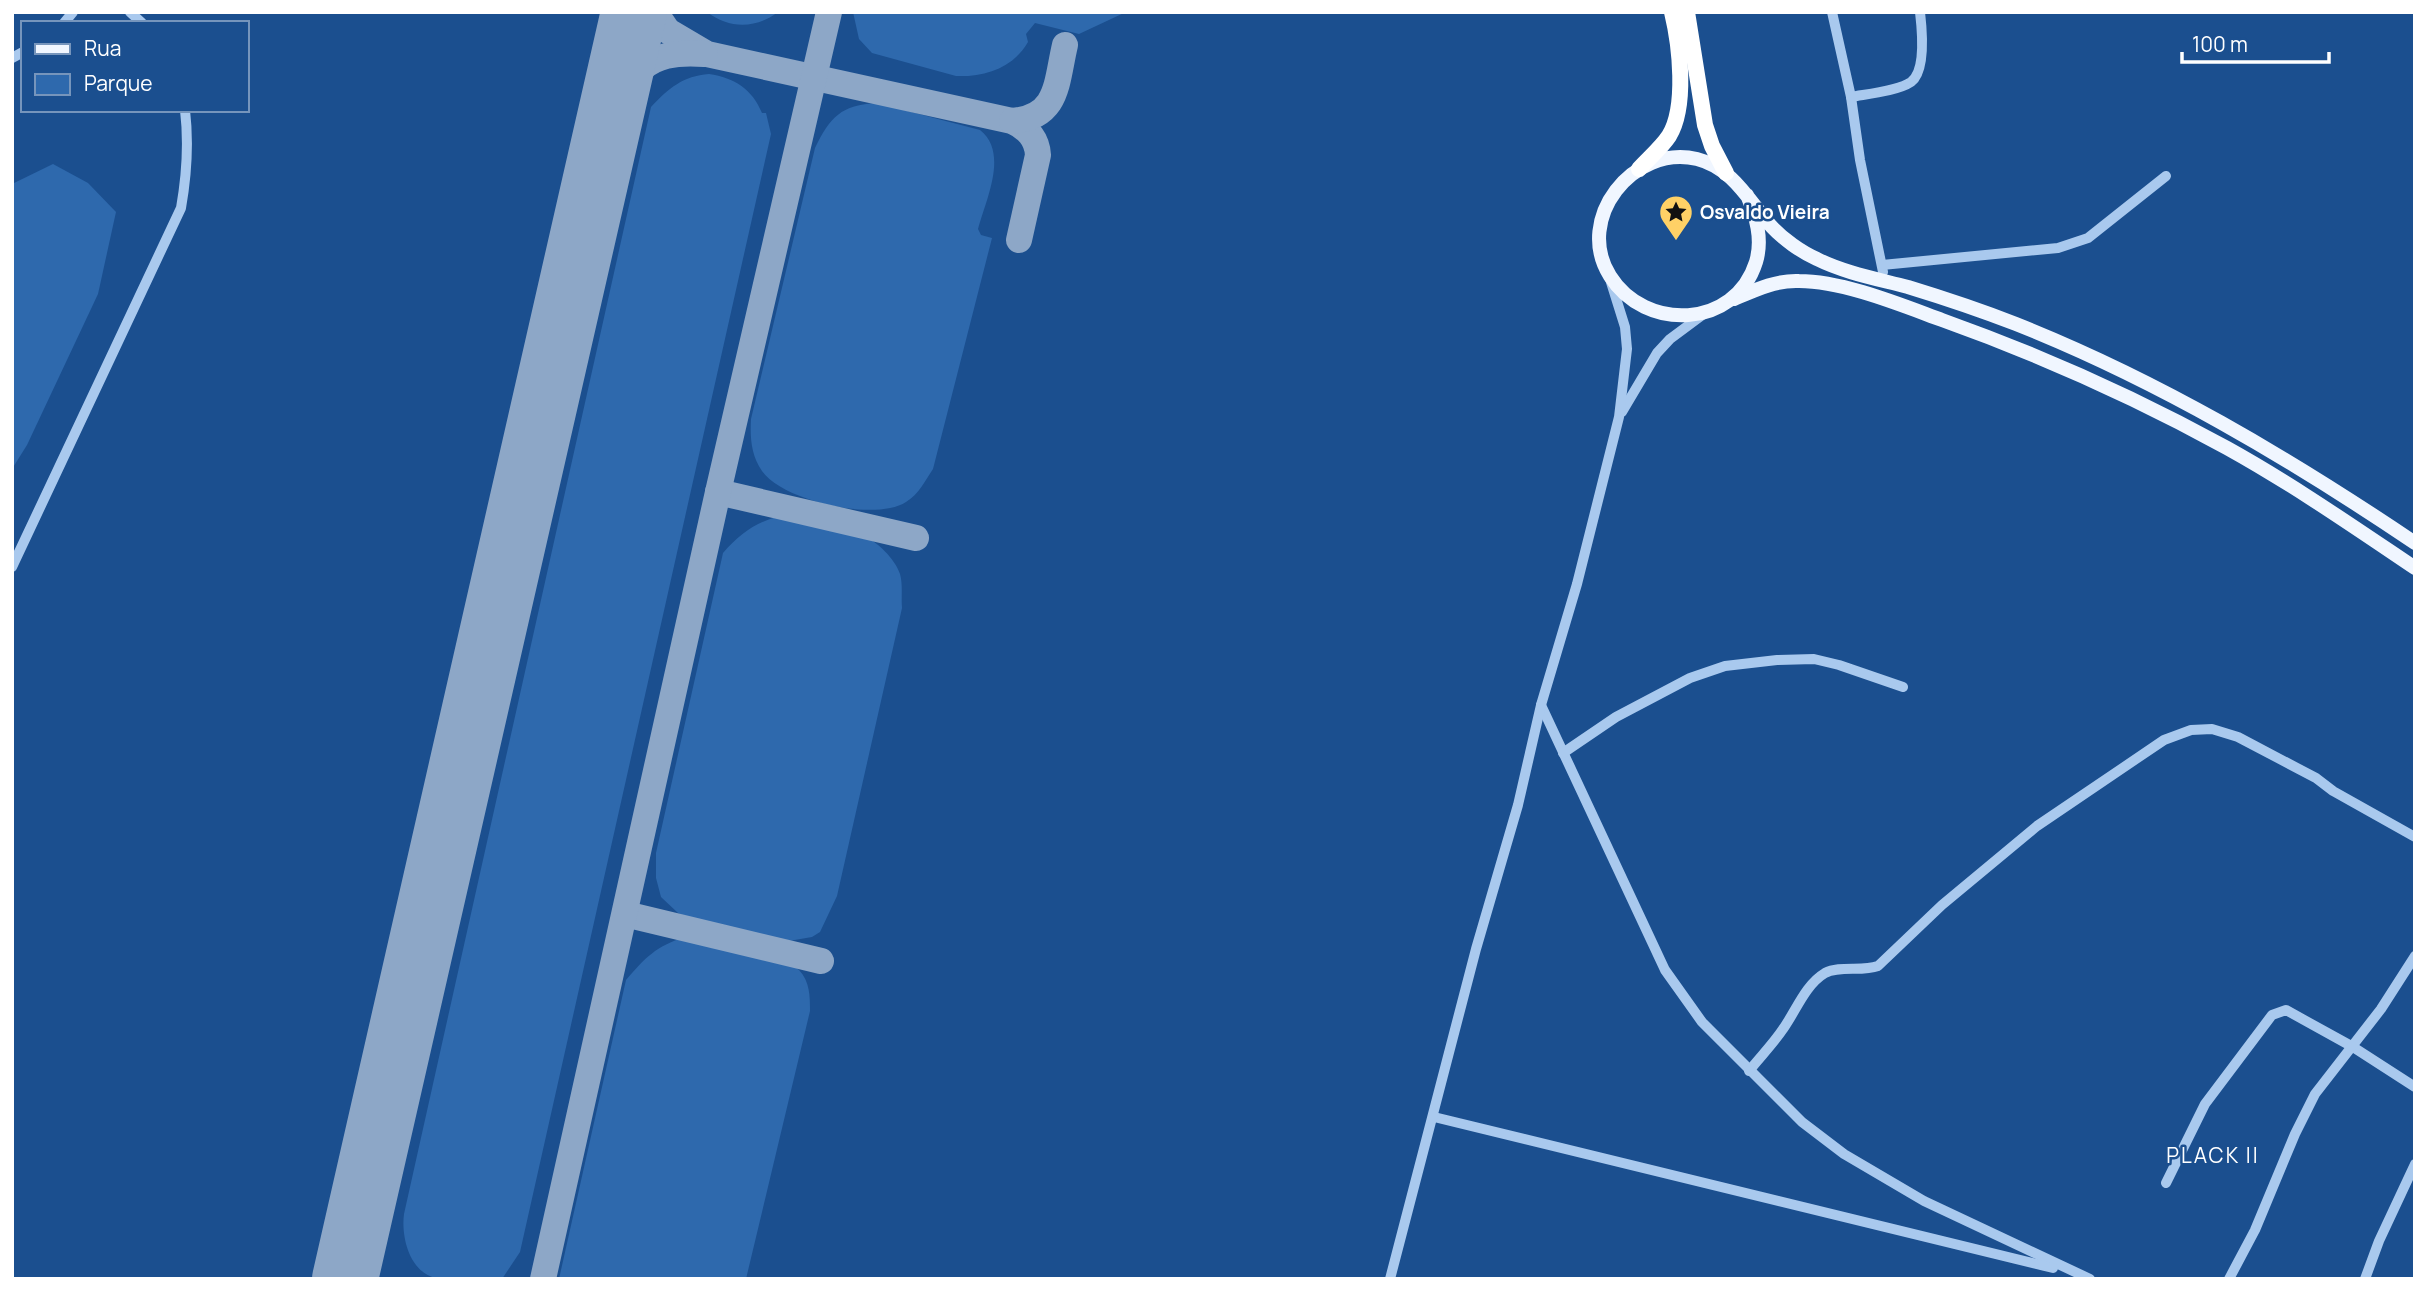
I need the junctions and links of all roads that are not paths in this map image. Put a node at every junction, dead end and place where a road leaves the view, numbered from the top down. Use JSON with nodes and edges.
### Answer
{"nodes":[{"id":1,"x":1832,"y":12,"type":"edge"},
{"id":2,"x":1920,"y":12,"type":"edge"},
{"id":3,"x":1686,"y":13,"type":"edge"},
{"id":4,"x":1851,"y":97,"type":"junction"},
{"id":5,"x":185,"y":112,"type":"edge"},
{"id":6,"x":1639,"y":169,"type":"junction"},
{"id":7,"x":1726,"y":173,"type":"junction"},
{"id":8,"x":2166,"y":176,"type":"dead end"},
{"id":9,"x":1747,"y":195,"type":"junction"},
{"id":10,"x":1882,"y":265,"type":"junction"},
{"id":11,"x":1608,"y":274,"type":"junction"},
{"id":12,"x":1885,"y":282,"type":"junction"},
{"id":13,"x":1723,"y":304,"type":"junction"},
{"id":14,"x":1708,"y":312,"type":"junction"},
{"id":15,"x":1619,"y":418,"type":"junction"},
{"id":16,"x":2415,"y":543,"type":"edge"},
{"id":17,"x":12,"y":567,"type":"edge"},
{"id":18,"x":2415,"y":568,"type":"edge"},
{"id":19,"x":1903,"y":687,"type":"dead end"},
{"id":20,"x":1541,"y":705,"type":"junction"},
{"id":21,"x":1563,"y":753,"type":"junction"},
{"id":22,"x":2415,"y":837,"type":"edge"},
{"id":23,"x":2415,"y":956,"type":"edge"},
{"id":24,"x":2353,"y":1047,"type":"junction"},
{"id":25,"x":1749,"y":1071,"type":"junction"},
{"id":26,"x":2415,"y":1087,"type":"edge"},
{"id":27,"x":1434,"y":1117,"type":"junction"},
{"id":28,"x":2415,"y":1164,"type":"edge"},
{"id":29,"x":2166,"y":1183,"type":"dead end"},
{"id":30,"x":2077,"y":1274,"type":"junction"},
{"id":31,"x":1390,"y":1279,"type":"edge"},
{"id":32,"x":2090,"y":1279,"type":"edge"},
{"id":33,"x":2228,"y":1279,"type":"edge"},
{"id":34,"x":2364,"y":1279,"type":"edge"}],
"edges":[{"from":1,"to":4,"type":"street"},
{"from":2,"to":4,"type":"street"},
{"from":3,"to":6,"type":"highway"},
{"from":3,"to":7,"type":"highway"},
{"from":4,"to":10,"type":"street"},
{"from":5,"to":17,"type":"street"},
{"from":6,"to":7,"type":"main road"},
{"from":6,"to":11,"type":"main road"},
{"from":7,"to":9,"type":"main road"},
{"from":8,"to":10,"type":"street"},
{"from":9,"to":12,"type":"main road"},
{"from":9,"to":13,"type":"main road"},
{"from":10,"to":12,"type":"street"},
{"from":11,"to":14,"type":"main road"},
{"from":11,"to":15,"type":"street"},
{"from":12,"to":16,"type":"main road"},
{"from":13,"to":14,"type":"main road"},
{"from":13,"to":18,"type":"main road"},
{"from":14,"to":15,"type":"street"},
{"from":15,"to":20,"type":"street"},
{"from":19,"to":21,"type":"street"},
{"from":20,"to":21,"type":"street"},
{"from":20,"to":27,"type":"street"},
{"from":21,"to":25,"type":"street"},
{"from":22,"to":25,"type":"street"},
{"from":23,"to":24,"type":"street"},
{"from":24,"to":26,"type":"street"},
{"from":24,"to":29,"type":"street"},
{"from":24,"to":33,"type":"street"},
{"from":25,"to":30,"type":"street"},
{"from":27,"to":30,"type":"street"},
{"from":27,"to":31,"type":"street"},
{"from":28,"to":34,"type":"street"},
{"from":30,"to":32,"type":"street"}]}
